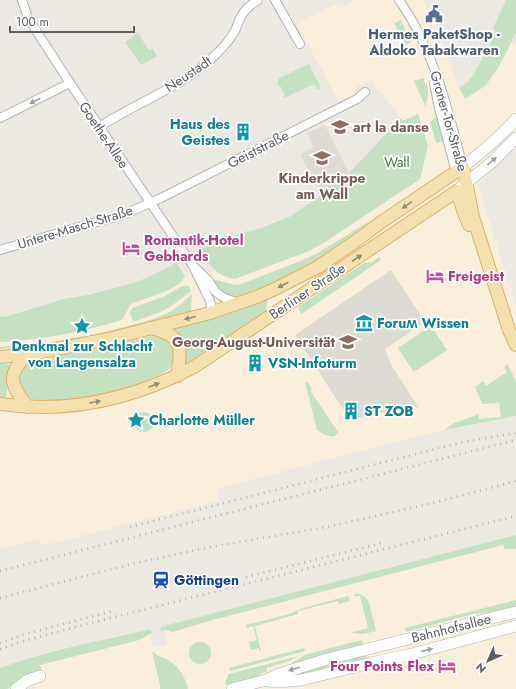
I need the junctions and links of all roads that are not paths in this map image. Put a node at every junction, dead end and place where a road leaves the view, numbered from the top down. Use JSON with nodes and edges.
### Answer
{"nodes":[{"id":1,"x":22,"y":0,"type":"edge"},
{"id":2,"x":258,"y":0,"type":"edge"},
{"id":3,"x":275,"y":0,"type":"edge"},
{"id":4,"x":399,"y":0,"type":"edge"},
{"id":5,"x":300,"y":44,"type":"dead end"},
{"id":6,"x":70,"y":83,"type":"junction"},
{"id":7,"x":365,"y":92,"type":"dead end"},
{"id":8,"x":0,"y":118,"type":"edge"},
{"id":9,"x":516,"y":119,"type":"edge"},
{"id":10,"x":99,"y":127,"type":"junction"},
{"id":11,"x":516,"y":138,"type":"edge"},
{"id":12,"x":460,"y":169,"type":"junction"},
{"id":13,"x":462,"y":187,"type":"junction"},
{"id":14,"x":150,"y":203,"type":"junction"},
{"id":15,"x":0,"y":250,"type":"edge"},
{"id":16,"x":193,"y":266,"type":"junction"},
{"id":17,"x":240,"y":303,"type":"junction"},
{"id":18,"x":210,"y":313,"type":"junction"},
{"id":19,"x":149,"y":328,"type":"junction"},
{"id":20,"x":516,"y":346,"type":"edge"},
{"id":21,"x":30,"y":354,"type":"junction"},
{"id":22,"x":0,"y":357,"type":"edge"},
{"id":23,"x":177,"y":376,"type":"junction"},
{"id":24,"x":0,"y":404,"type":"edge"},
{"id":25,"x":28,"y":407,"type":"junction"},
{"id":26,"x":516,"y":612,"type":"edge"},
{"id":27,"x":516,"y":626,"type":"edge"},
{"id":28,"x":386,"y":645,"type":"junction"},
{"id":29,"x":389,"y":659,"type":"junction"},
{"id":30,"x":266,"y":680,"type":"junction"},
{"id":31,"x":16,"y":689,"type":"edge"},
{"id":32,"x":30,"y":689,"type":"edge"},
{"id":33,"x":234,"y":689,"type":"edge"}],
"edges":[{"from":1,"to":6,"type":"street","name":"Goethe-Allee"},
{"from":2,"to":10,"type":"street","name":"Neustadt"},
{"from":3,"to":5,"type":"street"},
{"from":4,"to":12,"type":"street","name":"Groner-Tor-Straße"},
{"from":6,"to":8,"type":"street","one_way":true},
{"from":6,"to":10,"type":"street","name":"Goethe-Allee"},
{"from":7,"to":14,"type":"street","name":"Geiststraße"},
{"from":9,"to":12,"type":"main road"},
{"from":10,"to":14,"type":"street","name":"Goethe-Allee"},
{"from":13,"to":11,"type":"main road","one_way":true},
{"from":12,"to":13,"type":"main road","name":"Groner-Tor-Straße"},
{"from":12,"to":17,"type":"main road","name":"Berliner Straße","one_way":true},
{"from":13,"to":20,"type":"main road","name":"Groner-Tor-Straße"},
{"from":23,"to":13,"type":"main road","name":"Berliner Straße","one_way":true},
{"from":14,"to":15,"type":"street","name":"Untere-Masch-Straße"},
{"from":14,"to":16,"type":"street","name":"Goethe-Allee"},
{"from":16,"to":17,"type":"street","name":"Goethe-Allee"},
{"from":16,"to":18,"type":"street","name":"Goethe-Allee"},
{"from":17,"to":18,"type":"main road","name":"Berliner Straße"},
{"from":18,"to":19,"type":"main road","name":"Berliner Straße","one_way":true},
{"from":19,"to":21,"type":"main road","name":"Berliner Straße"},
{"from":19,"to":23,"type":"main road"},
{"from":21,"to":22,"type":"main road","name":"Berliner Straße"},
{"from":21,"to":25,"type":"main road"},
{"from":25,"to":23,"type":"main road","name":"Berliner Straße","one_way":true},
{"from":24,"to":25,"type":"main road","name":"Berliner Straße"},
{"from":26,"to":28,"type":"main road","name":"Bahnhofsallee"},
{"from":29,"to":27,"type":"main road","name":"Bahnhofsallee","one_way":true},
{"from":28,"to":29,"type":"main road"},
{"from":28,"to":30,"type":"main road","name":"Bahnhofsallee","one_way":true},
{"from":29,"to":30,"type":"main road","name":"Bahnhofsallee"},
{"from":30,"to":33,"type":"main road","name":"Bahnhofsallee"},
{"from":31,"to":32,"type":"main road"}]}
